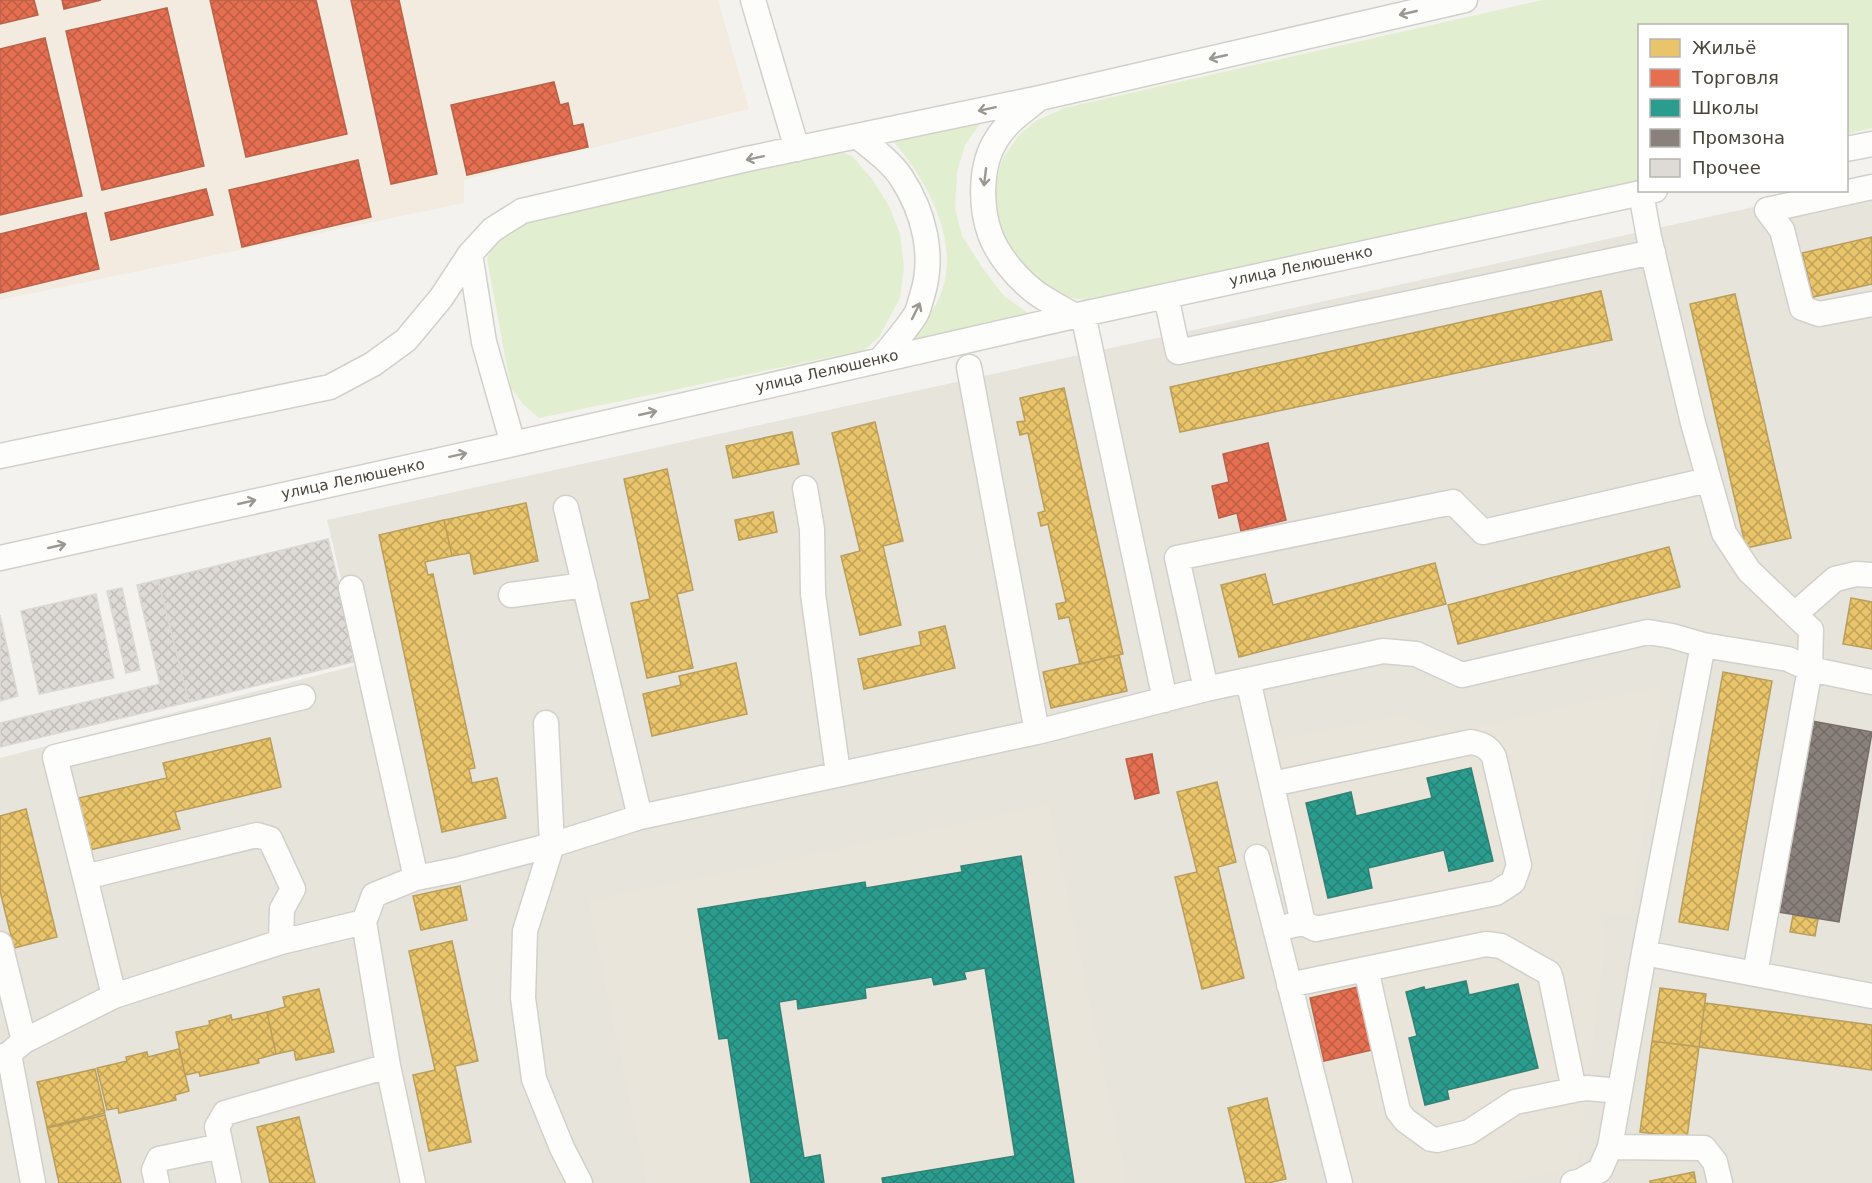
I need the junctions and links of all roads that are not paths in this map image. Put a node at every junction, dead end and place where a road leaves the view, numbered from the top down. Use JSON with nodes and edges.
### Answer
{"nodes":[{"id":1,"x":753,"y":0,"type":"edge"},
{"id":2,"x":1466,"y":0,"type":"edge"},
{"id":3,"x":1040,"y":98,"type":"junction"},
{"id":4,"x":857,"y":136,"type":"junction"},
{"id":5,"x":1872,"y":144,"type":"edge"},
{"id":6,"x":796,"y":149,"type":"junction"},
{"id":7,"x":1848,"y":149,"type":"edge"},
{"id":8,"x":1872,"y":187,"type":"edge"},
{"id":9,"x":1848,"y":190,"type":"edge"},
{"id":10,"x":1648,"y":192,"type":"edge"},
{"id":11,"x":1831,"y":192,"type":"edge"},
{"id":12,"x":1765,"y":200,"type":"edge"},
{"id":13,"x":1653,"y":252,"type":"junction"},
{"id":14,"x":471,"y":254,"type":"junction"},
{"id":15,"x":1166,"y":296,"type":"junction"},
{"id":16,"x":1872,"y":304,"type":"edge"},
{"id":17,"x":1079,"y":315,"type":"junction"},
{"id":18,"x":882,"y":358,"type":"junction"},
{"id":19,"x":969,"y":367,"type":"dead end"},
{"id":20,"x":513,"y":444,"type":"junction"},
{"id":21,"x":0,"y":456,"type":"edge"},
{"id":22,"x":1708,"y":480,"type":"junction"},
{"id":23,"x":805,"y":488,"type":"dead end"},
{"id":24,"x":566,"y":508,"type":"dead end"},
{"id":25,"x":0,"y":558,"type":"edge"},
{"id":26,"x":1872,"y":575,"type":"edge"},
{"id":27,"x":585,"y":585,"type":"junction"},
{"id":28,"x":351,"y":588,"type":"dead end"},
{"id":29,"x":511,"y":595,"type":"dead end"},
{"id":30,"x":1795,"y":614,"type":"junction"},
{"id":31,"x":1703,"y":645,"type":"junction"},
{"id":32,"x":1810,"y":669,"type":"junction"},
{"id":33,"x":1248,"y":680,"type":"junction"},
{"id":34,"x":1872,"y":682,"type":"edge"},
{"id":35,"x":1206,"y":689,"type":"junction"},
{"id":36,"x":303,"y":697,"type":"dead end"},
{"id":37,"x":1165,"y":700,"type":"junction"},
{"id":38,"x":546,"y":723,"type":"dead end"},
{"id":39,"x":1037,"y":732,"type":"junction"},
{"id":40,"x":838,"y":774,"type":"junction"},
{"id":41,"x":1272,"y":784,"type":"junction"},
{"id":42,"x":640,"y":817,"type":"junction"},
{"id":43,"x":552,"y":845,"type":"junction"},
{"id":44,"x":1257,"y":857,"type":"dead end"},
{"id":45,"x":85,"y":877,"type":"junction"},
{"id":46,"x":416,"y":878,"type":"junction"},
{"id":47,"x":364,"y":922,"type":"junction"},
{"id":48,"x":1304,"y":922,"type":"junction"},
{"id":49,"x":1275,"y":930,"type":"junction"},
{"id":50,"x":282,"y":942,"type":"junction"},
{"id":51,"x":0,"y":944,"type":"edge"},
{"id":52,"x":1644,"y":953,"type":"junction"},
{"id":53,"x":1366,"y":969,"type":"junction"},
{"id":54,"x":1755,"y":974,"type":"junction"},
{"id":55,"x":1289,"y":985,"type":"junction"},
{"id":56,"x":114,"y":996,"type":"junction"},
{"id":57,"x":1872,"y":996,"type":"edge"},
{"id":58,"x":11,"y":1051,"type":"edge"},
{"id":59,"x":388,"y":1065,"type":"junction"},
{"id":60,"x":1574,"y":1090,"type":"junction"},
{"id":61,"x":1620,"y":1091,"type":"junction"},
{"id":62,"x":221,"y":1146,"type":"junction"},
{"id":63,"x":1610,"y":1147,"type":"junction"},
{"id":64,"x":33,"y":1183,"type":"edge"},
{"id":65,"x":157,"y":1183,"type":"edge"},
{"id":66,"x":229,"y":1183,"type":"edge"},
{"id":67,"x":413,"y":1183,"type":"edge"},
{"id":68,"x":580,"y":1183,"type":"edge"},
{"id":69,"x":1340,"y":1183,"type":"edge"},
{"id":70,"x":1573,"y":1183,"type":"edge"},
{"id":71,"x":1720,"y":1183,"type":"edge"}],
"edges":[{"from":1,"to":6,"type":"street"},
{"from":2,"to":3,"type":"street","one_way":true},
{"from":3,"to":4,"type":"street","one_way":true},
{"from":3,"to":17,"type":"street","one_way":true},
{"from":4,"to":6,"type":"street"},
{"from":18,"to":4,"type":"street","one_way":true},
{"from":5,"to":7,"type":"street"},
{"from":6,"to":14,"type":"street","one_way":true},
{"from":8,"to":9,"type":"street"},
{"from":10,"to":13,"type":"street"},
{"from":10,"to":15,"type":"street","name":"улица Лелюшенко"},
{"from":11,"to":12,"type":"street"},
{"from":12,"to":16,"type":"street"},
{"from":13,"to":15,"type":"street"},
{"from":13,"to":22,"type":"street"},
{"from":14,"to":20,"type":"street"},
{"from":14,"to":21,"type":"street"},
{"from":15,"to":17,"type":"street","name":"улица Лелюшенко"},
{"from":17,"to":18,"type":"street","name":"улица Лелюшенко"},
{"from":17,"to":37,"type":"street"},
{"from":20,"to":18,"type":"street","name":"улица Лелюшенко","one_way":true},
{"from":19,"to":39,"type":"street"},
{"from":25,"to":20,"type":"street","name":"улица Лелюшенко","one_way":true},
{"from":22,"to":30,"type":"street"},
{"from":22,"to":35,"type":"street"},
{"from":23,"to":40,"type":"street"},
{"from":24,"to":27,"type":"street"},
{"from":26,"to":30,"type":"street"},
{"from":27,"to":29,"type":"street"},
{"from":27,"to":42,"type":"street"},
{"from":28,"to":46,"type":"street"},
{"from":30,"to":32,"type":"street"},
{"from":31,"to":32,"type":"street"},
{"from":31,"to":33,"type":"street"},
{"from":31,"to":52,"type":"street"},
{"from":32,"to":34,"type":"street"},
{"from":32,"to":54,"type":"street"},
{"from":33,"to":35,"type":"street"},
{"from":33,"to":41,"type":"street"},
{"from":35,"to":37,"type":"street"},
{"from":36,"to":45,"type":"street"},
{"from":37,"to":39,"type":"street"},
{"from":38,"to":43,"type":"street"},
{"from":39,"to":40,"type":"street"},
{"from":40,"to":42,"type":"street"},
{"from":41,"to":48,"type":"street"},
{"from":41,"to":48,"type":"street"},
{"from":42,"to":43,"type":"street"},
{"from":43,"to":46,"type":"street"},
{"from":43,"to":68,"type":"street"},
{"from":44,"to":49,"type":"street"},
{"from":45,"to":50,"type":"street"},
{"from":45,"to":56,"type":"street"},
{"from":46,"to":47,"type":"street"},
{"from":47,"to":50,"type":"street"},
{"from":47,"to":59,"type":"street"},
{"from":48,"to":49,"type":"street"},
{"from":49,"to":55,"type":"street"},
{"from":50,"to":56,"type":"street"},
{"from":51,"to":58,"type":"street"},
{"from":52,"to":54,"type":"street"},
{"from":52,"to":61,"type":"street"},
{"from":53,"to":55,"type":"street"},
{"from":53,"to":60,"type":"street"},
{"from":53,"to":60,"type":"street"},
{"from":54,"to":57,"type":"street"},
{"from":55,"to":69,"type":"street"},
{"from":56,"to":58,"type":"street"},
{"from":58,"to":64,"type":"street"},
{"from":59,"to":62,"type":"street"},
{"from":59,"to":67,"type":"street"},
{"from":60,"to":61,"type":"street"},
{"from":61,"to":63,"type":"street"},
{"from":62,"to":65,"type":"street"},
{"from":62,"to":66,"type":"street"},
{"from":63,"to":70,"type":"street"},
{"from":63,"to":71,"type":"street"}]}
